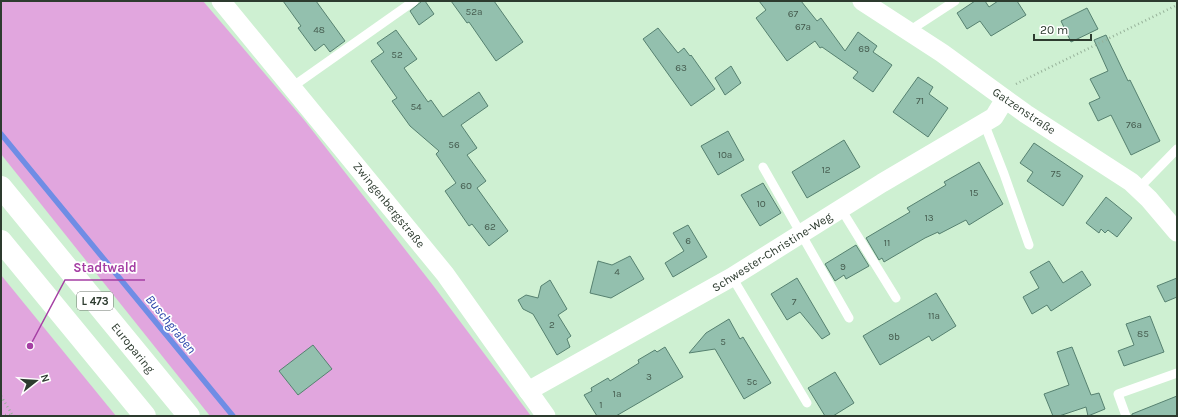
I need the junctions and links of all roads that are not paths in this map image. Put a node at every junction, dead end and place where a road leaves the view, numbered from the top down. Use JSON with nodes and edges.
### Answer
{"nodes":[{"id":1,"x":222,"y":1,"type":"edge"},
{"id":2,"x":414,"y":1,"type":"edge"},
{"id":3,"x":862,"y":1,"type":"edge"},
{"id":4,"x":955,"y":1,"type":"edge"},
{"id":5,"x":909,"y":31,"type":"junction"},
{"id":6,"x":292,"y":87,"type":"junction"},
{"id":7,"x":1005,"y":99,"type":"junction"},
{"id":8,"x":984,"y":123,"type":"junction"},
{"id":9,"x":1177,"y":149,"type":"edge"},
{"id":10,"x":763,"y":167,"type":"dead end"},
{"id":11,"x":1,"y":187,"type":"edge"},
{"id":12,"x":1139,"y":188,"type":"junction"},
{"id":13,"x":841,"y":209,"type":"junction"},
{"id":14,"x":1177,"y":232,"type":"edge"},
{"id":15,"x":802,"y":234,"type":"junction"},
{"id":16,"x":1,"y":241,"type":"edge"},
{"id":17,"x":1028,"y":245,"type":"dead end"},
{"id":18,"x":732,"y":277,"type":"junction"},
{"id":19,"x":896,"y":298,"type":"dead end"},
{"id":20,"x":849,"y":318,"type":"dead end"},
{"id":21,"x":1177,"y":373,"type":"edge"},
{"id":22,"x":528,"y":392,"type":"junction"},
{"id":23,"x":807,"y":403,"type":"dead end"},
{"id":24,"x":145,"y":416,"type":"edge"},
{"id":25,"x":189,"y":416,"type":"edge"},
{"id":26,"x":546,"y":416,"type":"edge"},
{"id":27,"x":1126,"y":416,"type":"edge"}],
"edges":[{"from":1,"to":6,"type":"street","name":"Zwingenbergstraße"},
{"from":2,"to":6,"type":"lane"},
{"from":3,"to":5,"type":"street","name":"Gatzenstraße"},
{"from":4,"to":5,"type":"lane"},
{"from":5,"to":7,"type":"street","name":"Gatzenstraße"},
{"from":6,"to":22,"type":"street","name":"Zwingenbergstraße"},
{"from":7,"to":8,"type":"street","name":"Schwester-Christine-Weg"},
{"from":7,"to":12,"type":"street","name":"Gatzenstraße"},
{"from":8,"to":13,"type":"street","name":"Schwester-Christine-Weg"},
{"from":8,"to":17,"type":"lane"},
{"from":9,"to":12,"type":"lane"},
{"from":10,"to":15,"type":"lane"},
{"from":11,"to":25,"type":"main road","name":"Europaring","number":"L 473"},
{"from":12,"to":14,"type":"street","name":"Gatzenstraße"},
{"from":13,"to":15,"type":"street","name":"Schwester-Christine-Weg"},
{"from":13,"to":19,"type":"lane"},
{"from":15,"to":18,"type":"street","name":"Schwester-Christine-Weg"},
{"from":15,"to":20,"type":"lane"},
{"from":16,"to":24,"type":"main road","number":"L 473"},
{"from":18,"to":22,"type":"street","name":"Schwester-Christine-Weg"},
{"from":18,"to":23,"type":"lane"},
{"from":21,"to":27,"type":"lane"},
{"from":22,"to":26,"type":"street","name":"Zwingenbergstraße"}]}
